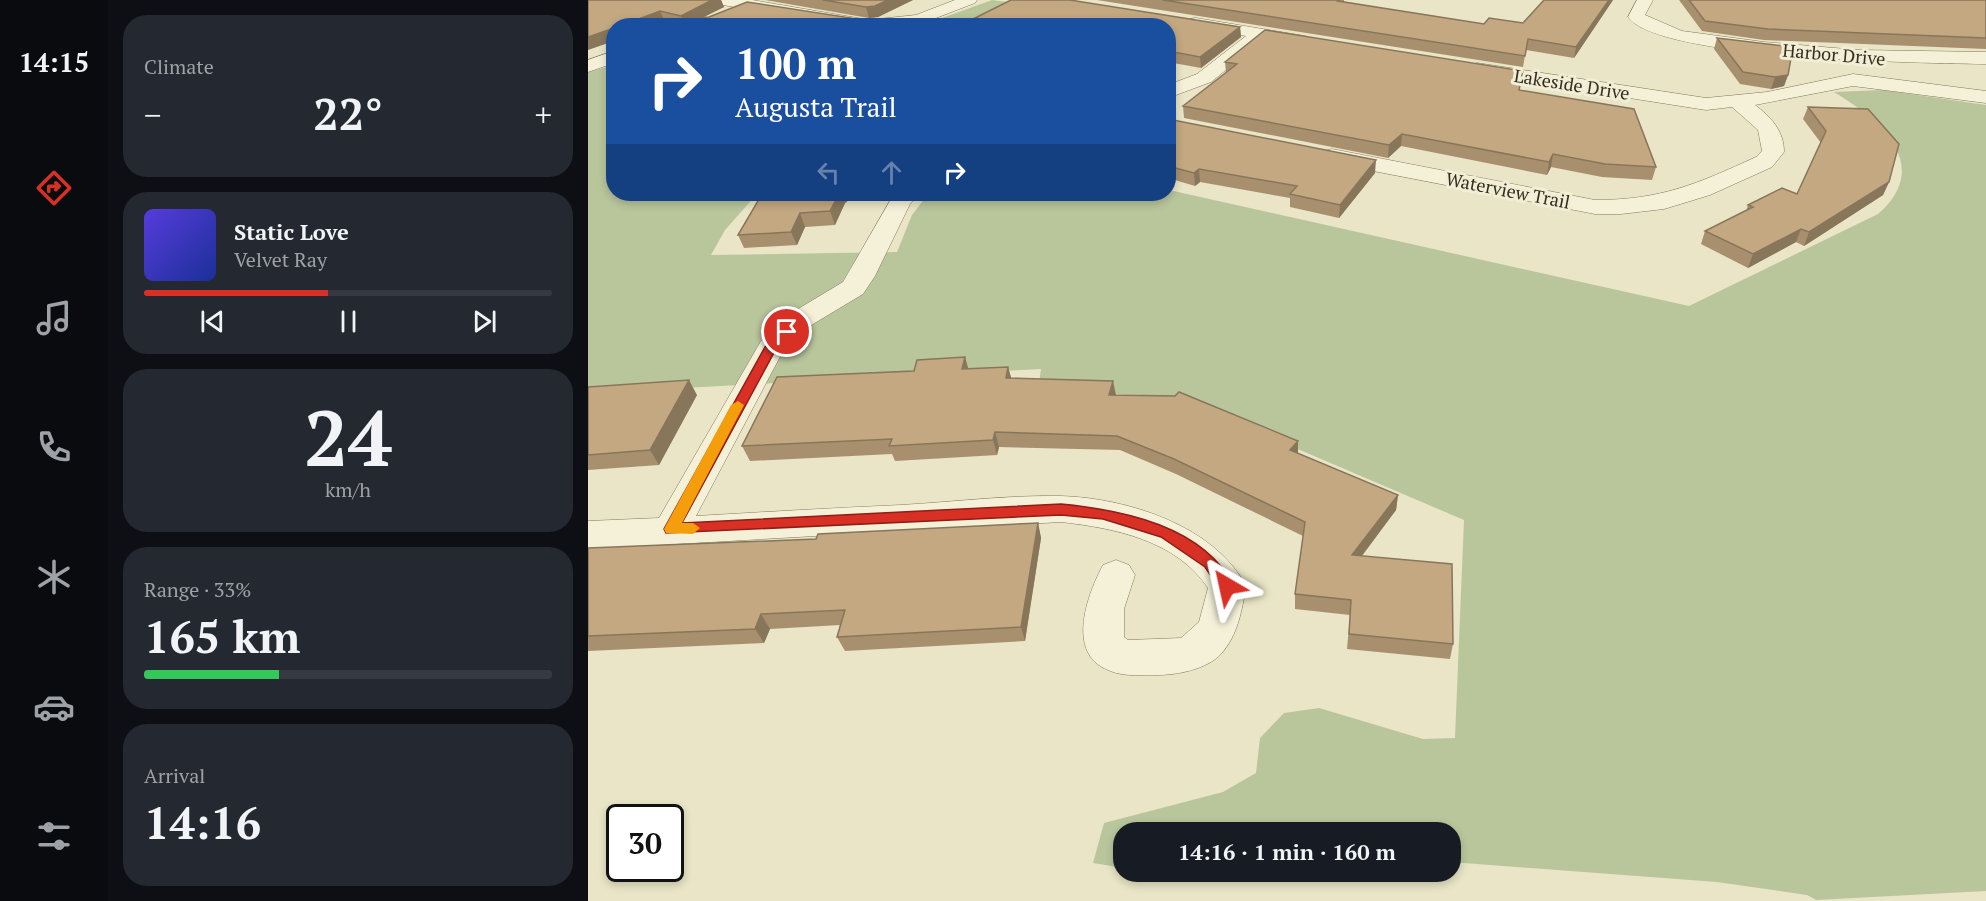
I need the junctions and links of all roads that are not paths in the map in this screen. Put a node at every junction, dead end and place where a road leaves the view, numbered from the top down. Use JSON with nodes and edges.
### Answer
{"nodes":[{"id":1,"x":723,"y":0,"type":"edge"},
{"id":2,"x":969,"y":0,"type":"edge"},
{"id":3,"x":1646,"y":0,"type":"edge"},
{"id":4,"x":749,"y":5,"type":"junction"},
{"id":5,"x":716,"y":17,"type":"edge"},
{"id":6,"x":827,"y":18,"type":"edge"},
{"id":7,"x":925,"y":18,"type":"edge"},
{"id":8,"x":1176,"y":20,"type":"edge"},
{"id":9,"x":1260,"y":34,"type":"junction"},
{"id":10,"x":1327,"y":45,"type":"edge"},
{"id":11,"x":1978,"y":58,"type":"edge"},
{"id":12,"x":606,"y":59,"type":"edge"},
{"id":13,"x":1454,"y":65,"type":"edge"},
{"id":14,"x":588,"y":66,"type":"edge"},
{"id":15,"x":1986,"y":86,"type":"edge"},
{"id":16,"x":1176,"y":89,"type":"edge"},
{"id":17,"x":1986,"y":97,"type":"edge"},
{"id":18,"x":1738,"y":102,"type":"junction"},
{"id":19,"x":1310,"y":151,"type":"edge"},
{"id":20,"x":900,"y":201,"type":"edge"},
{"id":21,"x":671,"y":529,"type":"junction"},
{"id":22,"x":588,"y":535,"type":"edge"},
{"id":23,"x":1116,"y":575,"type":"dead end"}],
"edges":[{"from":1,"to":4,"type":"street"},
{"from":2,"to":7,"type":"street"},
{"from":3,"to":11,"type":"street","name":"Harbor Drive"},
{"from":4,"to":5,"type":"street"},
{"from":4,"to":6,"type":"street"},
{"from":8,"to":9,"type":"street"},
{"from":9,"to":10,"type":"street"},
{"from":9,"to":16,"type":"street"},
{"from":11,"to":15,"type":"street","name":"Harbor Drive"},
{"from":12,"to":14,"type":"street"},
{"from":13,"to":18,"type":"street","name":"Lakeside Drive"},
{"from":17,"to":18,"type":"street","name":"Lakeside Drive"},
{"from":18,"to":19,"type":"street","name":"Waterview Trail"},
{"from":20,"to":21,"type":"street"},
{"from":21,"to":22,"type":"street"},
{"from":21,"to":23,"type":"street"}]}
